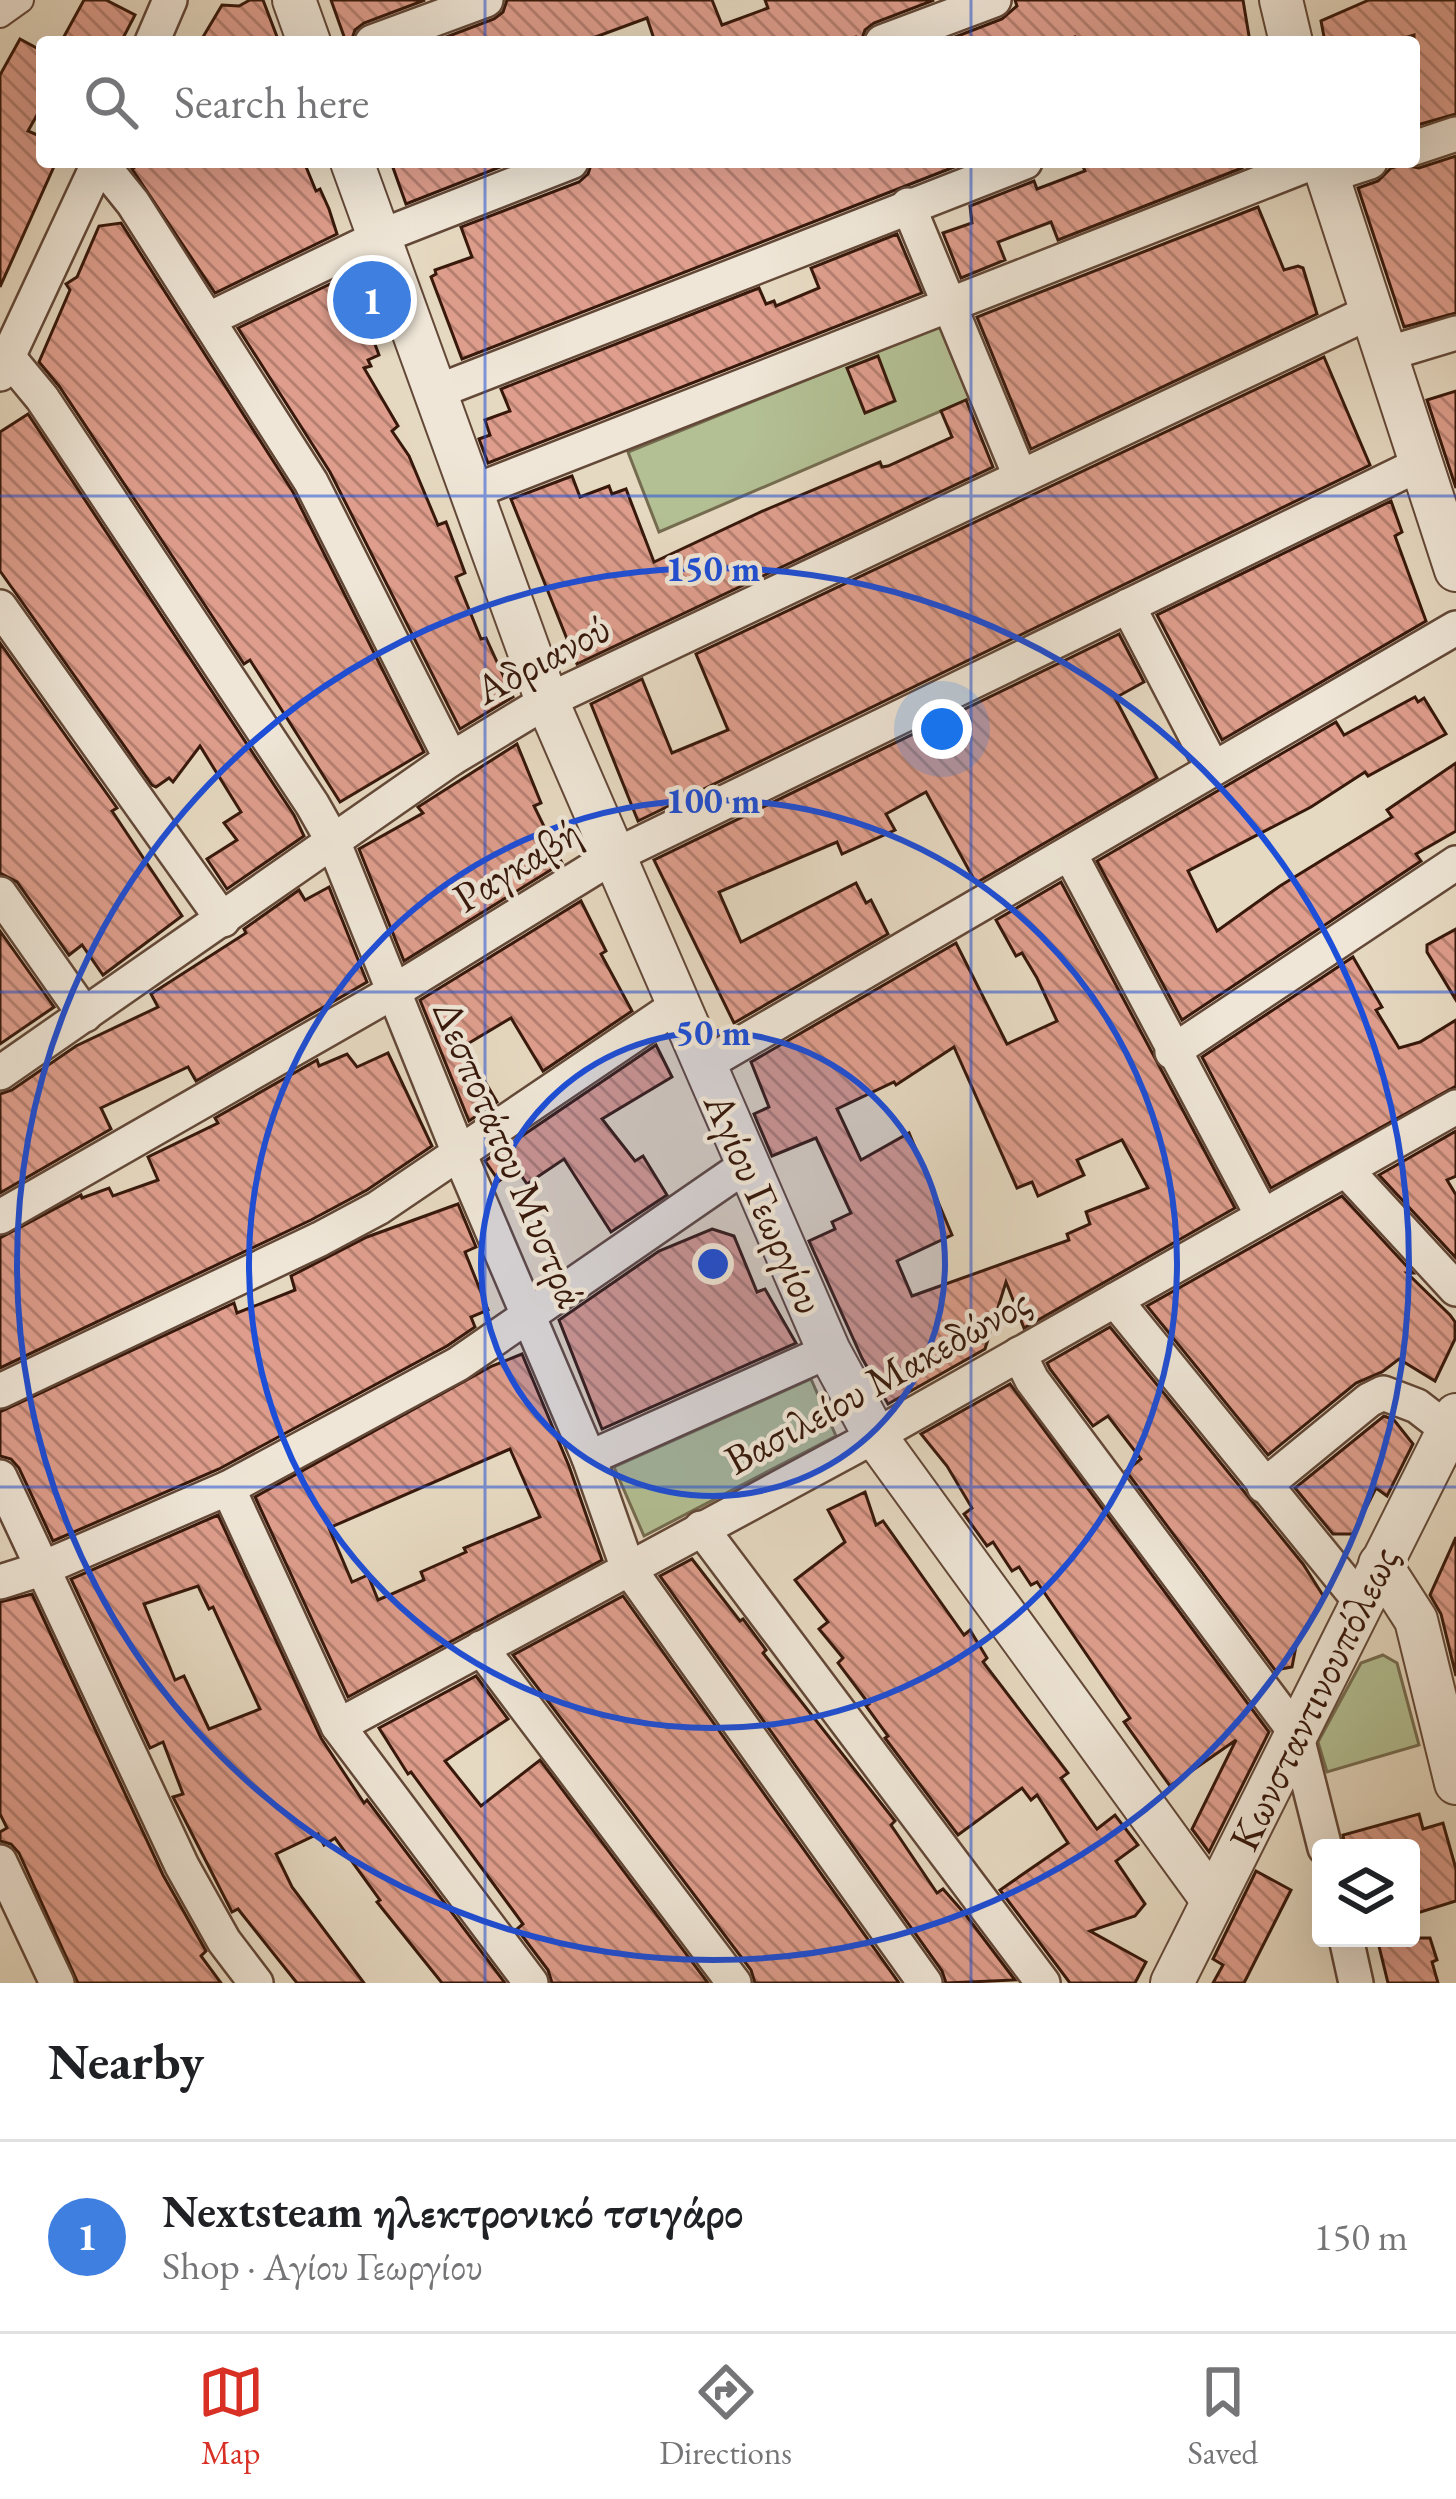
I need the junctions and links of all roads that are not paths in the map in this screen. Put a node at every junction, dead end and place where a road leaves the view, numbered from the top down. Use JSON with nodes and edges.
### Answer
{"nodes":[{"id":1,"x":21,"y":0,"type":"edge"},
{"id":2,"x":170,"y":0,"type":"edge"},
{"id":3,"x":294,"y":0,"type":"edge"},
{"id":4,"x":486,"y":0,"type":"edge"},
{"id":5,"x":994,"y":0,"type":"edge"},
{"id":6,"x":0,"y":15,"type":"edge"},
{"id":7,"x":155,"y":36,"type":"edge"},
{"id":8,"x":307,"y":36,"type":"edge"},
{"id":9,"x":388,"y":36,"type":"edge"},
{"id":10,"x":898,"y":36,"type":"edge"},
{"id":11,"x":1456,"y":134,"type":"edge"},
{"id":12,"x":1420,"y":146,"type":"edge"},
{"id":13,"x":96,"y":168,"type":"edge"},
{"id":14,"x":104,"y":168,"type":"edge"},
{"id":15,"x":354,"y":168,"type":"edge"},
{"id":16,"x":556,"y":168,"type":"edge"},
{"id":17,"x":1009,"y":168,"type":"edge"},
{"id":18,"x":1319,"y":168,"type":"edge"},
{"id":19,"x":1322,"y":168,"type":"edge"},
{"id":20,"x":908,"y":205,"type":"junction"},
{"id":21,"x":379,"y":237,"type":"junction"},
{"id":22,"x":950,"y":307,"type":"junction"},
{"id":23,"x":1370,"y":313,"type":"junction"},
{"id":24,"x":209,"y":319,"type":"junction"},
{"id":25,"x":1456,"y":333,"type":"edge"},
{"id":26,"x":1383,"y":355,"type":"junction"},
{"id":27,"x":4,"y":366,"type":"edge"},
{"id":28,"x":436,"y":392,"type":"junction"},
{"id":29,"x":1420,"y":464,"type":"junction"},
{"id":30,"x":1020,"y":476,"type":"junction"},
{"id":31,"x":472,"y":492,"type":"junction"},
{"id":32,"x":1456,"y":570,"type":"edge"},
{"id":33,"x":1128,"y":606,"type":"junction"},
{"id":34,"x":0,"y":607,"type":"edge"},
{"id":35,"x":1456,"y":628,"type":"edge"},
{"id":36,"x":547,"y":701,"type":"junction"},
{"id":37,"x":451,"y":759,"type":"junction"},
{"id":38,"x":1212,"y":767,"type":"junction"},
{"id":39,"x":333,"y":841,"type":"junction"},
{"id":40,"x":1070,"y":854,"type":"junction"},
{"id":41,"x":612,"y":857,"type":"junction"},
{"id":42,"x":1456,"y":863,"type":"edge"},
{"id":43,"x":0,"y":894,"type":"edge"},
{"id":44,"x":224,"y":920,"type":"junction"},
{"id":45,"x":393,"y":992,"type":"junction"},
{"id":46,"x":678,"y":1005,"type":"junction"},
{"id":47,"x":85,"y":1015,"type":"junction"},
{"id":48,"x":1172,"y":1052,"type":"junction"},
{"id":49,"x":704,"y":1065,"type":"junction"},
{"id":50,"x":0,"y":1073,"type":"edge"},
{"id":51,"x":1456,"y":1107,"type":"edge"},
{"id":52,"x":459,"y":1153,"type":"junction"},
{"id":53,"x":748,"y":1164,"type":"junction"},
{"id":54,"x":1348,"y":1172,"type":"junction"},
{"id":55,"x":1262,"y":1215,"type":"junction"},
{"id":56,"x":0,"y":1216,"type":"edge"},
{"id":57,"x":1456,"y":1288,"type":"edge"},
{"id":58,"x":1115,"y":1300,"type":"junction"},
{"id":59,"x":530,"y":1314,"type":"junction"},
{"id":60,"x":830,"y":1351,"type":"junction"},
{"id":61,"x":1019,"y":1354,"type":"junction"},
{"id":62,"x":0,"y":1391,"type":"edge"},
{"id":63,"x":1452,"y":1422,"type":"edge"},
{"id":64,"x":875,"y":1436,"type":"junction"},
{"id":65,"x":589,"y":1458,"type":"junction"},
{"id":66,"x":0,"y":1477,"type":"edge"},
{"id":67,"x":1264,"y":1486,"type":"junction"},
{"id":68,"x":228,"y":1488,"type":"junction"},
{"id":69,"x":701,"y":1528,"type":"junction"},
{"id":70,"x":1380,"y":1564,"type":"junction"},
{"id":71,"x":627,"y":1566,"type":"junction"},
{"id":72,"x":41,"y":1569,"type":"junction"},
{"id":73,"x":0,"y":1582,"type":"edge"},
{"id":74,"x":1361,"y":1602,"type":"junction"},
{"id":75,"x":481,"y":1648,"type":"junction"},
{"id":76,"x":1449,"y":1724,"type":"edge"},
{"id":77,"x":338,"y":1726,"type":"junction"},
{"id":78,"x":1297,"y":1732,"type":"junction"},
{"id":79,"x":1456,"y":1783,"type":"edge"},
{"id":80,"x":1323,"y":1839,"type":"edge"},
{"id":81,"x":0,"y":1862,"type":"edge"},
{"id":82,"x":1213,"y":1901,"type":"junction"},
{"id":83,"x":1348,"y":1947,"type":"edge"},
{"id":84,"x":1176,"y":1980,"type":"edge"},
{"id":85,"x":57,"y":1983,"type":"edge"},
{"id":86,"x":256,"y":1983,"type":"edge"},
{"id":87,"x":531,"y":1983,"type":"edge"},
{"id":88,"x":734,"y":1983,"type":"edge"},
{"id":89,"x":925,"y":1983,"type":"edge"},
{"id":90,"x":1043,"y":1983,"type":"edge"},
{"id":91,"x":1356,"y":1983,"type":"edge"}],
"edges":[{"from":1,"to":6,"type":"street"},
{"from":2,"to":7,"type":"street"},
{"from":3,"to":8,"type":"street"},
{"from":4,"to":9,"type":"street"},
{"from":5,"to":10,"type":"street"},
{"from":11,"to":12,"type":"street"},
{"from":13,"to":27,"type":"street"},
{"from":14,"to":24,"type":"street"},
{"from":15,"to":21,"type":"street","name":"Αγίου Γεωργίου"},
{"from":16,"to":21,"type":"street"},
{"from":17,"to":20,"type":"street"},
{"from":18,"to":22,"type":"street"},
{"from":19,"to":23,"type":"street"},
{"from":20,"to":22,"type":"street"},
{"from":20,"to":28,"type":"street"},
{"from":21,"to":24,"type":"street"},
{"from":21,"to":28,"type":"street","name":"Αγίου Γεωργίου"},
{"from":22,"to":30,"type":"street"},
{"from":22,"to":31,"type":"street"},
{"from":23,"to":26,"type":"street"},
{"from":23,"to":30,"type":"street","name":"Αδριανού"},
{"from":24,"to":37,"type":"street"},
{"from":25,"to":26,"type":"street"},
{"from":26,"to":29,"type":"street"},
{"from":27,"to":39,"type":"street","name":"Δεσποτάτου Μυστρά"},
{"from":28,"to":31,"type":"street","name":"Αγίου Γεωργίου"},
{"from":29,"to":32,"type":"street"},
{"from":29,"to":33,"type":"street","name":"Ραγκαβή"},
{"from":30,"to":36,"type":"street","name":"Αδριανού"},
{"from":31,"to":36,"type":"street","name":"Αγίου Γεωργίου"},
{"from":33,"to":38,"type":"street"},
{"from":33,"to":41,"type":"street","name":"Ραγκαβή"},
{"from":34,"to":44,"type":"street"},
{"from":35,"to":38,"type":"street"},
{"from":36,"to":37,"type":"street","name":"Αδριανού"},
{"from":36,"to":41,"type":"street","name":"Αγίου Γεωργίου"},
{"from":37,"to":39,"type":"street","name":"Αδριανού"},
{"from":38,"to":40,"type":"street"},
{"from":39,"to":44,"type":"street","name":"Αδριανού"},
{"from":39,"to":45,"type":"street","name":"Δεσποτάτου Μυστρά"},
{"from":40,"to":48,"type":"street"},
{"from":40,"to":49,"type":"street"},
{"from":41,"to":45,"type":"street","name":"Ραγκαβή"},
{"from":41,"to":46,"type":"street","name":"Αγίου Γεωργίου"},
{"from":42,"to":48,"type":"street"},
{"from":43,"to":47,"type":"street"},
{"from":44,"to":47,"type":"street","name":"Αδριανού"},
{"from":45,"to":52,"type":"street","name":"Δεσποτάτου Μυστρά"},
{"from":45,"to":56,"type":"street","name":"Ραγκαβή"},
{"from":46,"to":49,"type":"street","name":"Αγίου Γεωργίου"},
{"from":46,"to":52,"type":"street"},
{"from":47,"to":50,"type":"street","name":"Αδριανού"},
{"from":48,"to":55,"type":"street"},
{"from":49,"to":53,"type":"street","name":"Αγίου Γεωργίου"},
{"from":51,"to":54,"type":"street","name":"Βασιλείου Μακεδώνος"},
{"from":52,"to":59,"type":"street","name":"Δεσποτάτου Μυστρά"},
{"from":52,"to":62,"type":"street"},
{"from":53,"to":59,"type":"street"},
{"from":53,"to":60,"type":"street","name":"Αγίου Γεωργίου"},
{"from":54,"to":55,"type":"street","name":"Βασιλείου Μακεδώνος"},
{"from":54,"to":57,"type":"street"},
{"from":55,"to":58,"type":"street","name":"Βασιλείου Μακεδώνος"},
{"from":58,"to":61,"type":"street","name":"Βασιλείου Μακεδώνος"},
{"from":58,"to":67,"type":"street"},
{"from":59,"to":65,"type":"street","name":"Δεσποτάτου Μυστρά"},
{"from":59,"to":68,"type":"street"},
{"from":60,"to":64,"type":"street","name":"Αγίου Γεωργίου"},
{"from":60,"to":65,"type":"street"},
{"from":61,"to":64,"type":"street","name":"Βασιλείου Μακεδώνος"},
{"from":61,"to":78,"type":"street"},
{"from":63,"to":67,"type":"street"},
{"from":63,"to":70,"type":"street","name":"Κωνσταντινουπόλεως"},
{"from":64,"to":69,"type":"street","name":"Βασιλείου Μακεδώνος"},
{"from":64,"to":82,"type":"street","name":"Αγίου Γεωργίου"},
{"from":65,"to":71,"type":"street","name":"Δεσποτάτου Μυστρά"},
{"from":66,"to":72,"type":"street"},
{"from":67,"to":74,"type":"street"},
{"from":68,"to":72,"type":"street"},
{"from":68,"to":77,"type":"street"},
{"from":69,"to":71,"type":"street","name":"Βασιλείου Μακεδώνος"},
{"from":69,"to":90,"type":"street"},
{"from":70,"to":74,"type":"street","name":"Κωνσταντινουπόλεως"},
{"from":70,"to":76,"type":"street"},
{"from":71,"to":75,"type":"street","name":"Βασιλείου Μακεδώνος"},
{"from":71,"to":89,"type":"street","name":"Δεσποτάτου Μυστρά"},
{"from":72,"to":73,"type":"street"},
{"from":72,"to":86,"type":"street"},
{"from":74,"to":78,"type":"street","name":"Κωνσταντινουπόλεως"},
{"from":75,"to":77,"type":"street","name":"Βασιλείου Μακεδώνος"},
{"from":75,"to":88,"type":"street"},
{"from":76,"to":79,"type":"street"},
{"from":77,"to":87,"type":"street"},
{"from":78,"to":80,"type":"street"},
{"from":78,"to":82,"type":"street","name":"Κωνσταντινουπόλεως"},
{"from":81,"to":85,"type":"street"},
{"from":82,"to":84,"type":"street","name":"Κωνσταντινουπόλεως"},
{"from":83,"to":91,"type":"street"}]}
